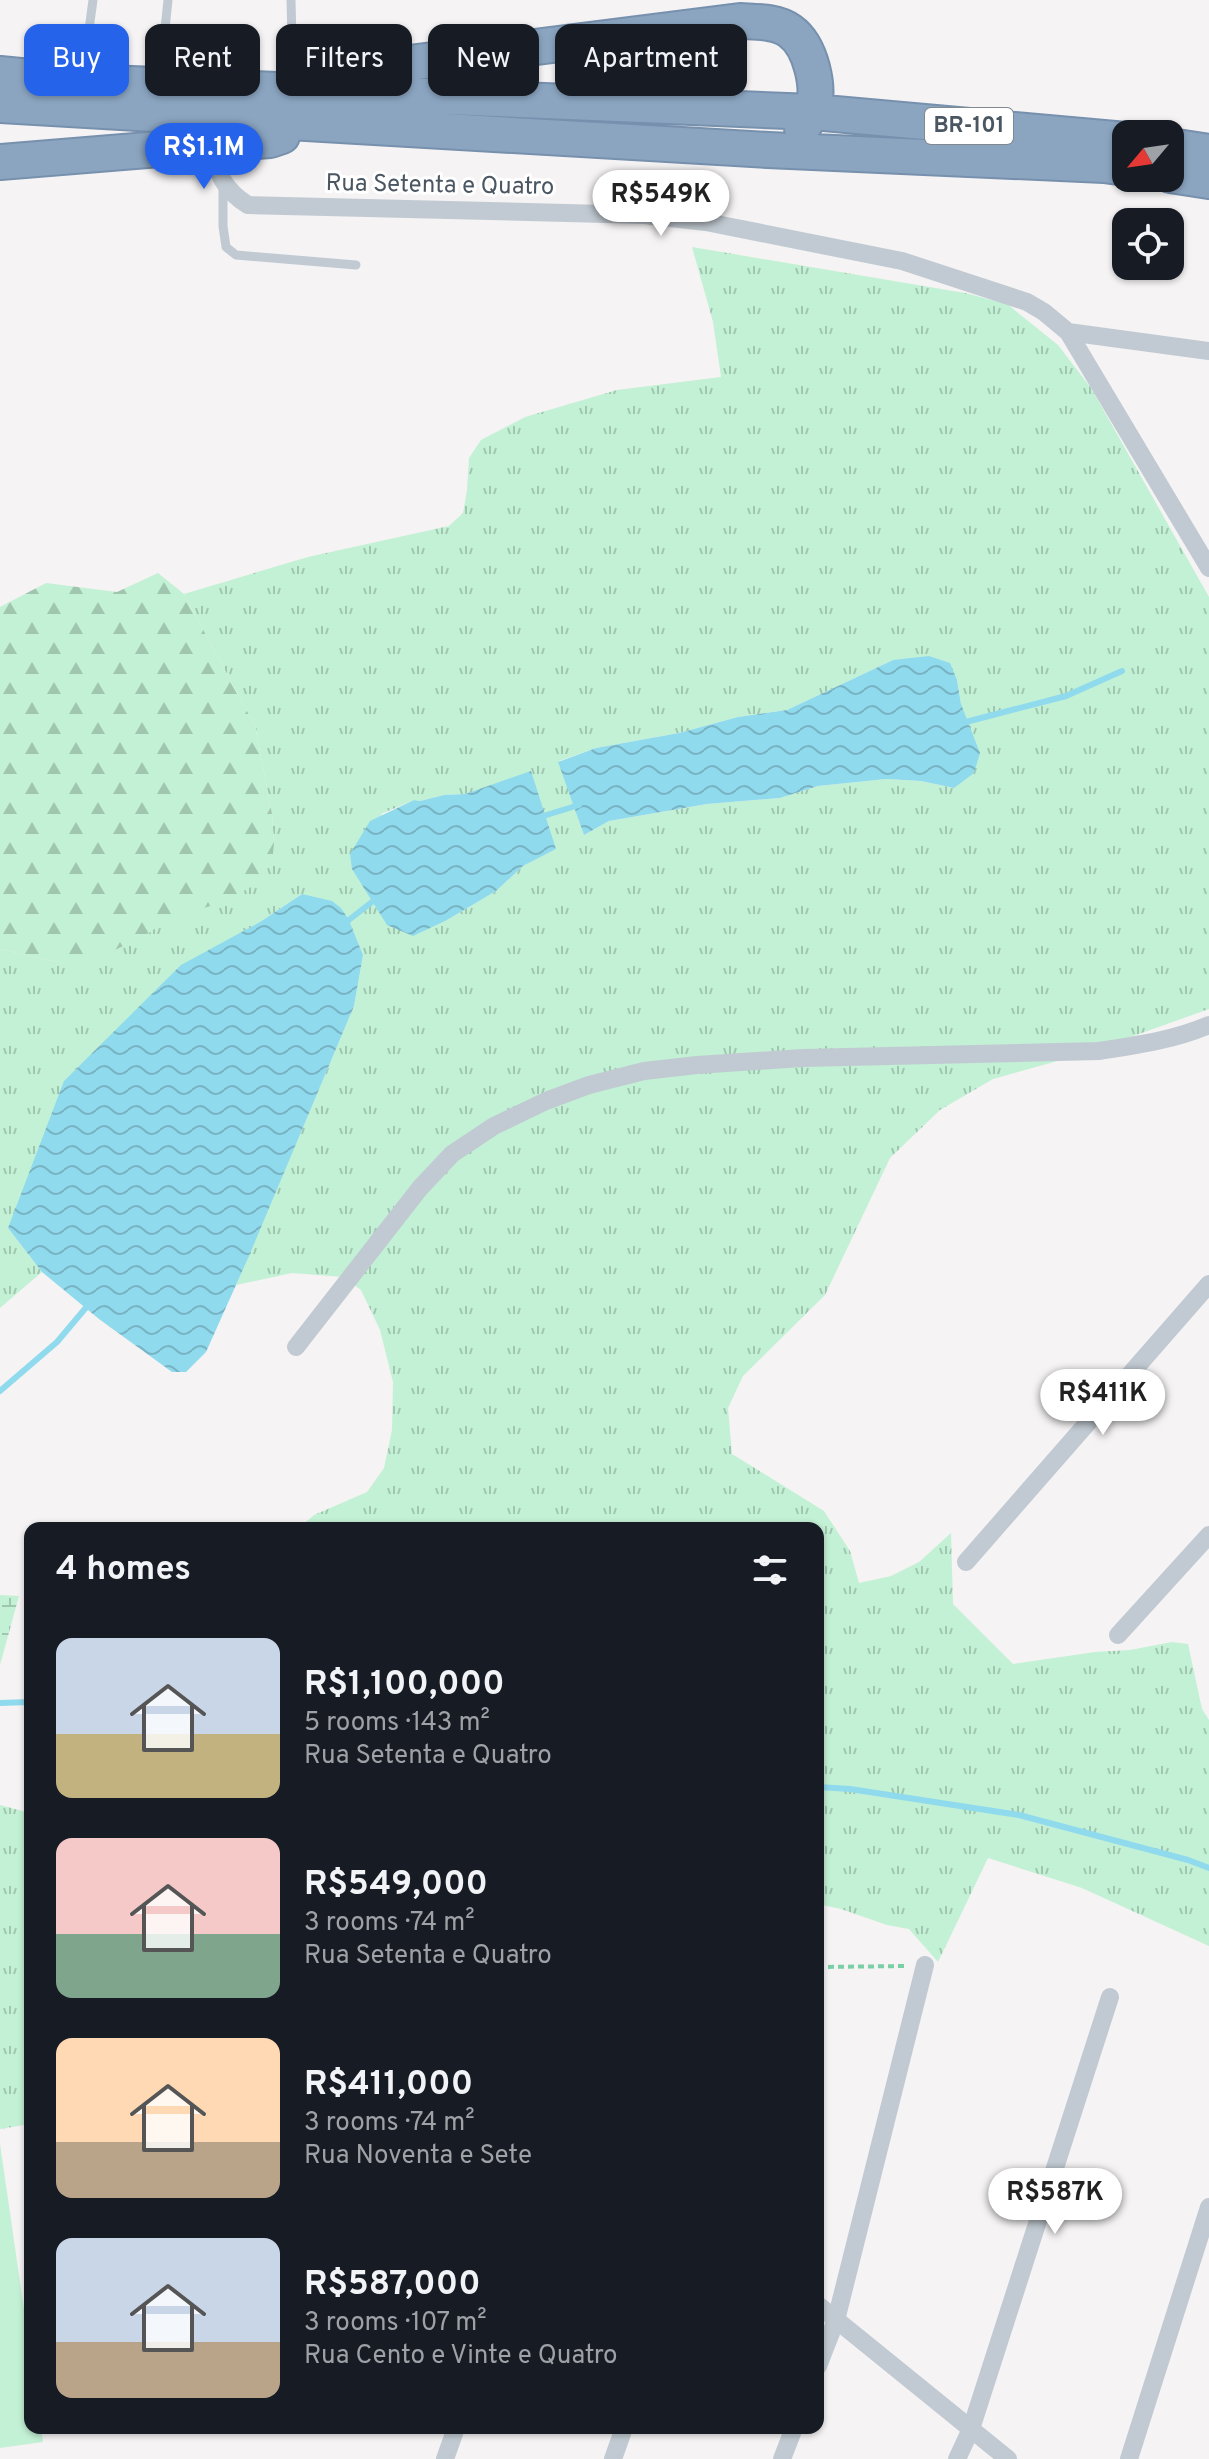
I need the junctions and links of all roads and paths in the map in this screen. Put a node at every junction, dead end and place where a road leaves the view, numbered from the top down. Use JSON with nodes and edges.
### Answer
{"nodes":[{"id":1,"x":93,"y":0,"type":"edge"},
{"id":2,"x":168,"y":0,"type":"edge"},
{"id":3,"x":291,"y":0,"type":"edge"},
{"id":4,"x":90,"y":24,"type":"edge"},
{"id":5,"x":165,"y":24,"type":"edge"},
{"id":6,"x":294,"y":24,"type":"edge"},
{"id":7,"x":412,"y":63,"type":"edge"},
{"id":8,"x":0,"y":74,"type":"edge"},
{"id":9,"x":24,"y":76,"type":"edge"},
{"id":10,"x":412,"y":95,"type":"edge"},
{"id":11,"x":0,"y":105,"type":"edge"},
{"id":12,"x":813,"y":112,"type":"junction"},
{"id":13,"x":303,"y":123,"type":"junction"},
{"id":14,"x":1112,"y":139,"type":"edge"},
{"id":15,"x":212,"y":145,"type":"junction"},
{"id":16,"x":1184,"y":148,"type":"edge"},
{"id":17,"x":768,"y":150,"type":"junction"},
{"id":18,"x":1209,"y":152,"type":"edge"},
{"id":19,"x":0,"y":162,"type":"edge"},
{"id":20,"x":1112,"y":166,"type":"edge"},
{"id":21,"x":1184,"y":177,"type":"edge"},
{"id":22,"x":1209,"y":181,"type":"edge"},
{"id":23,"x":223,"y":183,"type":"junction"},
{"id":24,"x":356,"y":265,"type":"dead end"},
{"id":25,"x":1068,"y":332,"type":"junction"},
{"id":26,"x":1209,"y":351,"type":"edge"},
{"id":27,"x":1207,"y":558,"type":"edge"},
{"id":28,"x":1209,"y":1025,"type":"edge"},
{"id":29,"x":1209,"y":1284,"type":"edge"},
{"id":30,"x":296,"y":1347,"type":"dead end"},
{"id":31,"x":1209,"y":1535,"type":"edge"},
{"id":32,"x":966,"y":1562,"type":"dead end"},
{"id":33,"x":1118,"y":1635,"type":"dead end"},
{"id":34,"x":925,"y":1965,"type":"joint"},
{"id":35,"x":824,"y":1967,"type":"edge"},
{"id":36,"x":1110,"y":1997,"type":"dead end"},
{"id":37,"x":1209,"y":2207,"type":"edge"},
{"id":38,"x":824,"y":2310,"type":"edge"},
{"id":39,"x":836,"y":2320,"type":"junction"},
{"id":40,"x":824,"y":2351,"type":"edge"},
{"id":41,"x":971,"y":2429,"type":"junction"},
{"id":42,"x":454,"y":2434,"type":"edge"},
{"id":43,"x":622,"y":2434,"type":"edge"},
{"id":44,"x":792,"y":2434,"type":"edge"},
{"id":45,"x":445,"y":2459,"type":"edge"},
{"id":46,"x":613,"y":2459,"type":"edge"},
{"id":47,"x":782,"y":2459,"type":"edge"},
{"id":48,"x":957,"y":2459,"type":"edge"},
{"id":49,"x":1008,"y":2459,"type":"edge"},
{"id":50,"x":1129,"y":2459,"type":"edge"}],
"edges":[{"from":1,"to":4,"type":"lane"},
{"from":2,"to":5,"type":"lane"},
{"from":3,"to":6,"type":"lane"},
{"from":7,"to":12,"type":"highway"},
{"from":8,"to":9,"type":"highway","number":"BR-101"},
{"from":10,"to":12,"type":"highway","number":"BR-101"},
{"from":11,"to":13,"type":"highway","number":"BR-101"},
{"from":12,"to":14,"type":"highway","number":"BR-101"},
{"from":12,"to":17,"type":"highway"},
{"from":13,"to":15,"type":"highway"},
{"from":13,"to":17,"type":"highway","number":"BR-101"},
{"from":15,"to":19,"type":"highway"},
{"from":15,"to":23,"type":"street"},
{"from":16,"to":18,"type":"highway"},
{"from":17,"to":20,"type":"highway","number":"BR-101"},
{"from":21,"to":22,"type":"highway"},
{"from":23,"to":24,"type":"lane"},
{"from":23,"to":25,"type":"street","name":"Rua Setenta e Quatro"},
{"from":25,"to":26,"type":"street"},
{"from":25,"to":27,"type":"street"},
{"from":28,"to":30,"type":"street"},
{"from":29,"to":32,"type":"street"},
{"from":31,"to":33,"type":"street"},
{"from":34,"to":35,"type":"path"},
{"from":34,"to":39,"type":"street"},
{"from":36,"to":41,"type":"street"},
{"from":37,"to":50,"type":"street"},
{"from":38,"to":39,"type":"street"},
{"from":39,"to":40,"type":"street"},
{"from":39,"to":41,"type":"street"},
{"from":41,"to":48,"type":"street"},
{"from":41,"to":49,"type":"street"},
{"from":42,"to":45,"type":"street"},
{"from":43,"to":46,"type":"street"},
{"from":44,"to":47,"type":"street"}]}
